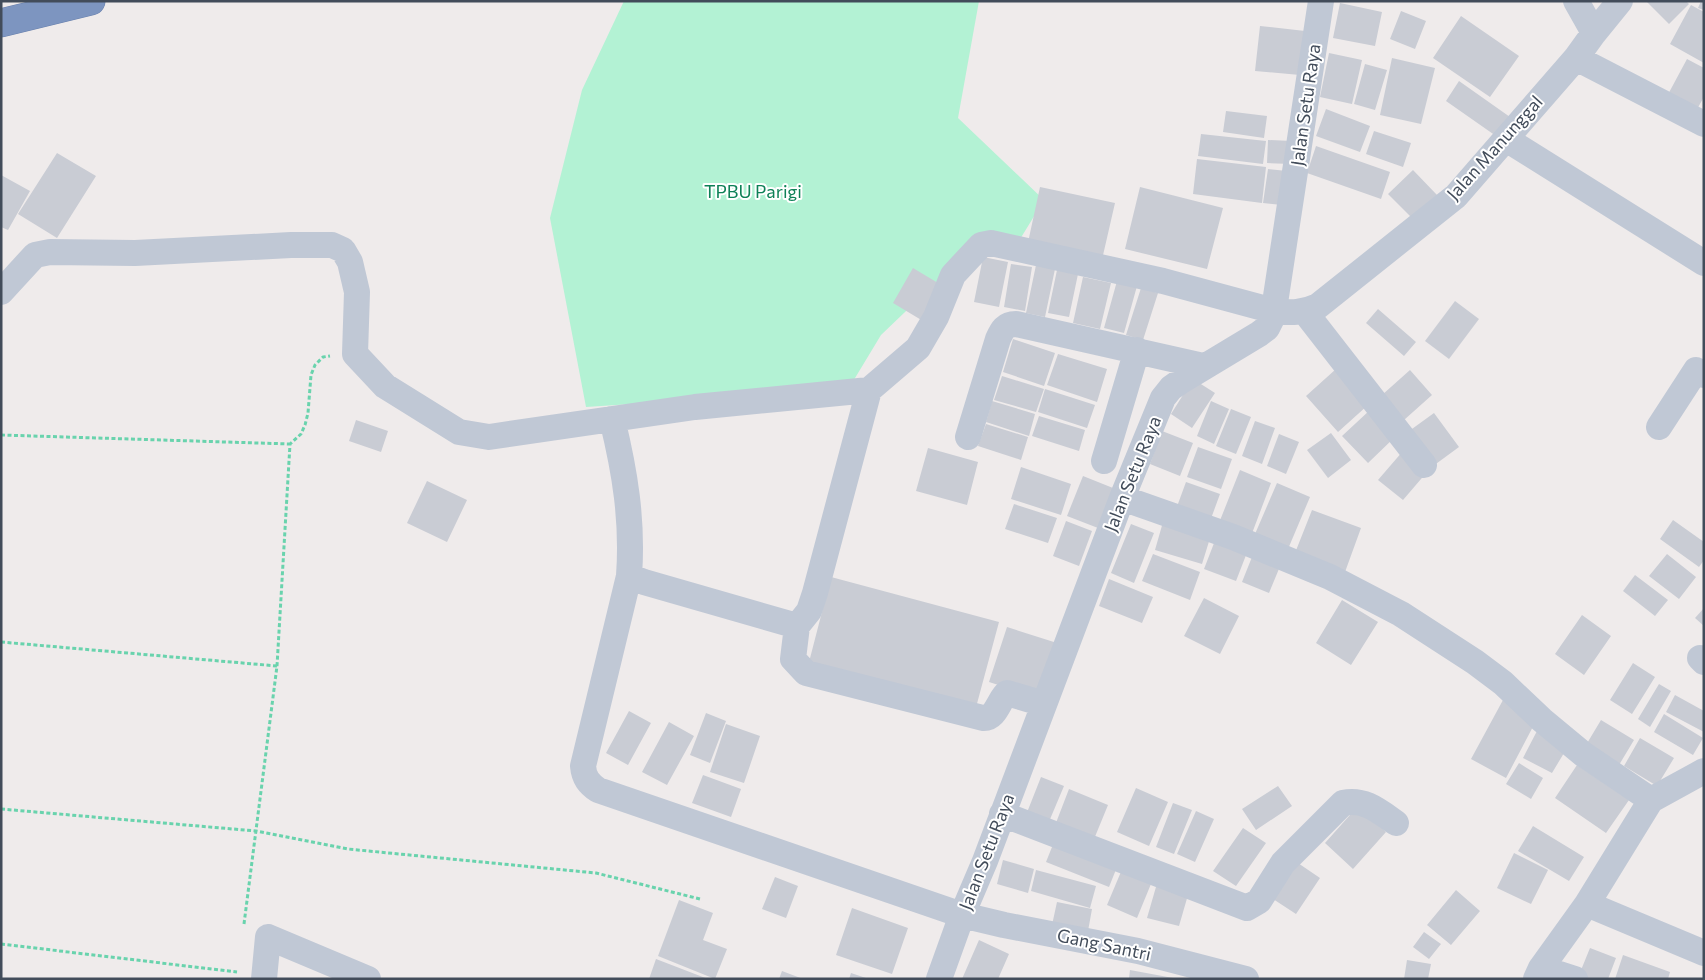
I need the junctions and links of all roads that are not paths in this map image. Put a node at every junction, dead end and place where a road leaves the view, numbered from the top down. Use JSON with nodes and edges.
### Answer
{"nodes":[{"id":1,"x":91,"y":1,"type":"edge"},
{"id":2,"x":1321,"y":1,"type":"edge"},
{"id":3,"x":1576,"y":1,"type":"edge"},
{"id":4,"x":1620,"y":1,"type":"edge"},
{"id":5,"x":1,"y":23,"type":"edge"},
{"id":6,"x":1594,"y":33,"type":"junction"},
{"id":7,"x":1576,"y":58,"type":"junction"},
{"id":8,"x":1704,"y":124,"type":"edge"},
{"id":9,"x":1506,"y":139,"type":"junction"},
{"id":10,"x":1704,"y":263,"type":"edge"},
{"id":11,"x":1,"y":292,"type":"edge"},
{"id":12,"x":1274,"y":311,"type":"junction"},
{"id":13,"x":1306,"y":312,"type":"junction"},
{"id":14,"x":1137,"y":350,"type":"junction"},
{"id":15,"x":1204,"y":366,"type":"junction"},
{"id":16,"x":1704,"y":375,"type":"edge"},
{"id":17,"x":869,"y":390,"type":"junction"},
{"id":18,"x":612,"y":420,"type":"junction"},
{"id":19,"x":1659,"y":427,"type":"dead end"},
{"id":20,"x":968,"y":437,"type":"dead end"},
{"id":21,"x":1104,"y":461,"type":"dead end"},
{"id":22,"x":1424,"y":465,"type":"dead end"},
{"id":23,"x":1122,"y":498,"type":"junction"},
{"id":24,"x":629,"y":576,"type":"junction"},
{"id":25,"x":797,"y":626,"type":"junction"},
{"id":26,"x":1044,"y":704,"type":"junction"},
{"id":27,"x":1704,"y":771,"type":"edge"},
{"id":28,"x":1651,"y":800,"type":"junction"},
{"id":29,"x":1002,"y":814,"type":"junction"},
{"id":30,"x":1396,"y":823,"type":"dead end"},
{"id":31,"x":1587,"y":904,"type":"junction"},
{"id":32,"x":962,"y":914,"type":"junction"},
{"id":33,"x":1704,"y":953,"type":"edge"},
{"id":34,"x":1538,"y":973,"type":"edge"},
{"id":35,"x":1203,"y":974,"type":"edge"},
{"id":36,"x":264,"y":979,"type":"edge"},
{"id":37,"x":368,"y":979,"type":"edge"},
{"id":38,"x":940,"y":979,"type":"edge"},
{"id":39,"x":1246,"y":979,"type":"edge"},
{"id":40,"x":1575,"y":979,"type":"edge"}],
"edges":[{"from":1,"to":5,"type":"highway"},
{"from":2,"to":12,"type":"street","name":"Jalan Setu Raya"},
{"from":3,"to":6,"type":"street"},
{"from":4,"to":6,"type":"street","name":"Jalan Manunggal"},
{"from":6,"to":7,"type":"street","name":"Jalan Manunggal"},
{"from":7,"to":8,"type":"street"},
{"from":7,"to":9,"type":"street","name":"Jalan Manunggal"},
{"from":9,"to":10,"type":"street"},
{"from":9,"to":13,"type":"street","name":"Jalan Manunggal"},
{"from":11,"to":18,"type":"street"},
{"from":12,"to":13,"type":"street"},
{"from":12,"to":15,"type":"street","name":"Jalan Setu Raya"},
{"from":12,"to":17,"type":"street"},
{"from":13,"to":22,"type":"street"},
{"from":14,"to":15,"type":"street"},
{"from":14,"to":20,"type":"street"},
{"from":14,"to":21,"type":"street"},
{"from":15,"to":23,"type":"street","name":"Jalan Setu Raya"},
{"from":16,"to":19,"type":"street"},
{"from":17,"to":18,"type":"street"},
{"from":17,"to":25,"type":"street"},
{"from":18,"to":24,"type":"street","name":"Gang Santri"},
{"from":23,"to":26,"type":"street","name":"Jalan Setu Raya"},
{"from":23,"to":28,"type":"street"},
{"from":24,"to":25,"type":"street"},
{"from":24,"to":32,"type":"street","name":"Gang Santri"},
{"from":25,"to":26,"type":"street"},
{"from":26,"to":29,"type":"street","name":"Jalan Setu Raya"},
{"from":27,"to":28,"type":"street"},
{"from":28,"to":31,"type":"street"},
{"from":29,"to":30,"type":"street"},
{"from":29,"to":32,"type":"street","name":"Jalan Setu Raya"},
{"from":31,"to":33,"type":"street"},
{"from":31,"to":34,"type":"street"},
{"from":32,"to":35,"type":"street","name":"Gang Santri"},
{"from":32,"to":38,"type":"street","name":"Jalan Setu Raya"},
{"from":34,"to":40,"type":"street"},
{"from":35,"to":39,"type":"street","name":"Gang Santri"},
{"from":36,"to":37,"type":"street"}]}
